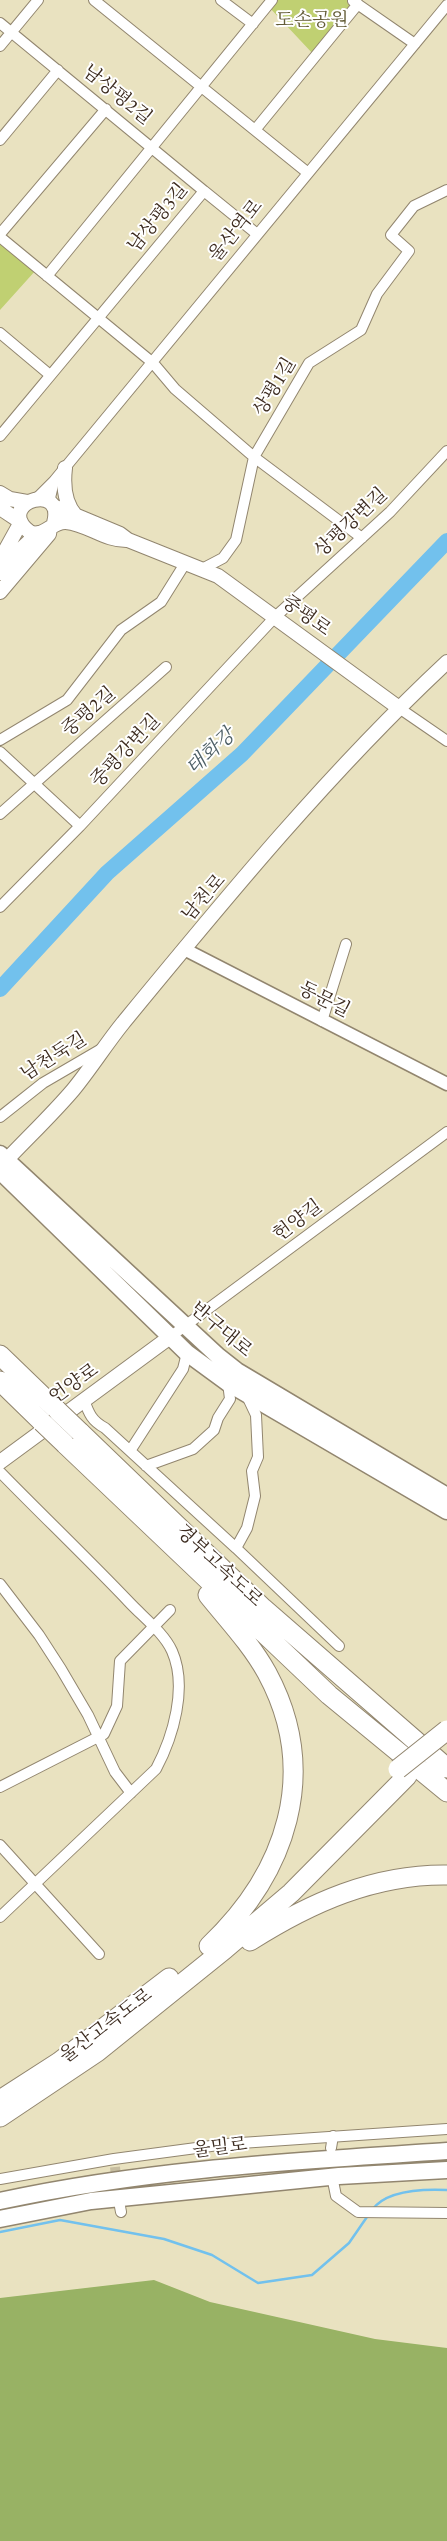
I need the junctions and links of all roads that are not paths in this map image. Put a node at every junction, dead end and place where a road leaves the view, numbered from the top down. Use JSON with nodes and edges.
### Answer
{"nodes":[{"id":1,"x":38,"y":0,"type":"edge"},
{"id":2,"x":94,"y":0,"type":"edge"},
{"id":3,"x":221,"y":0,"type":"edge"},
{"id":4,"x":272,"y":0,"type":"edge"},
{"id":5,"x":355,"y":2,"type":"edge"},
{"id":6,"x":447,"y":6,"type":"edge"},
{"id":7,"x":0,"y":23,"type":"edge"},
{"id":8,"x":253,"y":24,"type":"junction"},
{"id":9,"x":12,"y":32,"type":"junction"},
{"id":10,"x":415,"y":44,"type":"junction"},
{"id":11,"x":0,"y":46,"type":"edge"},
{"id":12,"x":58,"y":70,"type":"junction"},
{"id":13,"x":202,"y":87,"type":"junction"},
{"id":14,"x":106,"y":109,"type":"junction"},
{"id":15,"x":255,"y":130,"type":"junction"},
{"id":16,"x":0,"y":140,"type":"edge"},
{"id":17,"x":153,"y":147,"type":"junction"},
{"id":18,"x":308,"y":173,"type":"junction"},
{"id":19,"x":447,"y":190,"type":"edge"},
{"id":20,"x":204,"y":191,"type":"junction"},
{"id":21,"x":257,"y":234,"type":"junction"},
{"id":22,"x":0,"y":236,"type":"edge"},
{"id":23,"x":47,"y":276,"type":"junction"},
{"id":24,"x":98,"y":318,"type":"junction"},
{"id":25,"x":0,"y":333,"type":"edge"},
{"id":26,"x":153,"y":363,"type":"junction"},
{"id":27,"x":50,"y":375,"type":"junction"},
{"id":28,"x":0,"y":436,"type":"edge"},
{"id":29,"x":447,"y":450,"type":"edge"},
{"id":30,"x":254,"y":457,"type":"junction"},
{"id":31,"x":65,"y":468,"type":"junction"},
{"id":32,"x":0,"y":494,"type":"edge"},
{"id":33,"x":41,"y":502,"type":"junction"},
{"id":34,"x":0,"y":508,"type":"edge"},
{"id":35,"x":76,"y":516,"type":"junction"},
{"id":36,"x":21,"y":522,"type":"junction"},
{"id":37,"x":47,"y":528,"type":"junction"},
{"id":38,"x":362,"y":538,"type":"junction"},
{"id":39,"x":128,"y":540,"type":"junction"},
{"id":40,"x":0,"y":560,"type":"edge"},
{"id":41,"x":186,"y":562,"type":"junction"},
{"id":42,"x":202,"y":569,"type":"junction"},
{"id":43,"x":0,"y":573,"type":"edge"},
{"id":44,"x":0,"y":592,"type":"edge"},
{"id":45,"x":280,"y":620,"type":"junction"},
{"id":46,"x":447,"y":662,"type":"edge"},
{"id":47,"x":166,"y":667,"type":"dead end"},
{"id":48,"x":399,"y":708,"type":"junction"},
{"id":49,"x":0,"y":740,"type":"edge"},
{"id":50,"x":447,"y":741,"type":"edge"},
{"id":51,"x":0,"y":752,"type":"edge"},
{"id":52,"x":34,"y":784,"type":"junction"},
{"id":53,"x":0,"y":814,"type":"edge"},
{"id":54,"x":80,"y":826,"type":"junction"},
{"id":55,"x":0,"y":907,"type":"edge"},
{"id":56,"x":346,"y":944,"type":"dead end"},
{"id":57,"x":184,"y":950,"type":"junction"},
{"id":58,"x":322,"y":1021,"type":"junction"},
{"id":59,"x":104,"y":1047,"type":"junction"},
{"id":60,"x":447,"y":1084,"type":"edge"},
{"id":61,"x":0,"y":1117,"type":"edge"},
{"id":62,"x":447,"y":1132,"type":"edge"},
{"id":63,"x":2,"y":1163,"type":"edge"},
{"id":64,"x":184,"y":1327,"type":"junction"},
{"id":65,"x":170,"y":1337,"type":"junction"},
{"id":66,"x":187,"y":1353,"type":"junction"},
{"id":67,"x":0,"y":1355,"type":"edge"},
{"id":68,"x":0,"y":1381,"type":"edge"},
{"id":69,"x":228,"y":1383,"type":"junction"},
{"id":70,"x":246,"y":1393,"type":"junction"},
{"id":71,"x":84,"y":1400,"type":"junction"},
{"id":72,"x":130,"y":1451,"type":"junction"},
{"id":73,"x":0,"y":1462,"type":"edge"},
{"id":74,"x":146,"y":1466,"type":"junction"},
{"id":75,"x":0,"y":1472,"type":"edge"},
{"id":76,"x":447,"y":1496,"type":"edge"},
{"id":77,"x":447,"y":1511,"type":"edge"},
{"id":78,"x":153,"y":1529,"type":"junction"},
{"id":79,"x":236,"y":1548,"type":"junction"},
{"id":80,"x":0,"y":1584,"type":"edge"},
{"id":81,"x":170,"y":1610,"type":"dead end"},
{"id":82,"x":154,"y":1628,"type":"junction"},
{"id":83,"x":340,"y":1646,"type":"dead end"},
{"id":84,"x":447,"y":1730,"type":"edge"},
{"id":85,"x":99,"y":1738,"type":"junction"},
{"id":86,"x":447,"y":1742,"type":"edge"},
{"id":87,"x":447,"y":1768,"type":"edge"},
{"id":88,"x":403,"y":1773,"type":"junction"},
{"id":89,"x":0,"y":1787,"type":"edge"},
{"id":90,"x":447,"y":1792,"type":"edge"},
{"id":91,"x":131,"y":1793,"type":"junction"},
{"id":92,"x":0,"y":1845,"type":"edge"},
{"id":93,"x":447,"y":1875,"type":"edge"},
{"id":94,"x":36,"y":1885,"type":"junction"},
{"id":95,"x":0,"y":1917,"type":"edge"},
{"id":96,"x":209,"y":1946,"type":"junction"},
{"id":97,"x":99,"y":1954,"type":"dead end"},
{"id":98,"x":178,"y":1988,"type":"junction"},
{"id":99,"x":0,"y":2100,"type":"edge"},
{"id":100,"x":0,"y":2117,"type":"edge"},
{"id":101,"x":447,"y":2129,"type":"edge"},
{"id":102,"x":333,"y":2136,"type":"junction"},
{"id":103,"x":331,"y":2148,"type":"dead end"},
{"id":104,"x":447,"y":2151,"type":"edge"},
{"id":105,"x":447,"y":2170,"type":"edge"},
{"id":106,"x":0,"y":2179,"type":"edge"},
{"id":107,"x":333,"y":2181,"type":"dead end"},
{"id":108,"x":0,"y":2201,"type":"edge"},
{"id":109,"x":119,"y":2201,"type":"dead end"},
{"id":110,"x":121,"y":2212,"type":"dead end"},
{"id":111,"x":447,"y":2213,"type":"edge"},
{"id":112,"x":0,"y":2219,"type":"edge"}],
"edges":[{"from":1,"to":9,"type":"street"},
{"from":2,"to":13,"type":"street"},
{"from":3,"to":8,"type":"street"},
{"from":4,"to":8,"type":"street"},
{"from":5,"to":10,"type":"street"},
{"from":5,"to":15,"type":"street"},
{"from":6,"to":10,"type":"street","name":"울산역로"},
{"from":7,"to":9,"type":"street","name":"남상평2길"},
{"from":8,"to":13,"type":"street"},
{"from":9,"to":11,"type":"street"},
{"from":9,"to":12,"type":"street","name":"남상평2길"},
{"from":10,"to":18,"type":"street","name":"울산역로"},
{"from":12,"to":14,"type":"street","name":"남상평2길"},
{"from":12,"to":16,"type":"street","name":"남상평2길"},
{"from":13,"to":15,"type":"street"},
{"from":13,"to":17,"type":"street"},
{"from":14,"to":17,"type":"street","name":"남상평2길"},
{"from":14,"to":22,"type":"street"},
{"from":15,"to":18,"type":"street"},
{"from":17,"to":20,"type":"street","name":"남상평3길"},
{"from":17,"to":23,"type":"street"},
{"from":18,"to":21,"type":"street","name":"울산역로"},
{"from":19,"to":30,"type":"street","name":"상평1길"},
{"from":20,"to":21,"type":"street"},
{"from":20,"to":24,"type":"street","name":"남상평3길"},
{"from":21,"to":26,"type":"street","name":"울산역로"},
{"from":22,"to":23,"type":"street"},
{"from":23,"to":24,"type":"street"},
{"from":24,"to":26,"type":"street"},
{"from":24,"to":27,"type":"street","name":"남상평3길"},
{"from":25,"to":27,"type":"street"},
{"from":26,"to":30,"type":"street"},
{"from":26,"to":31,"type":"street","name":"울산역로"},
{"from":27,"to":28,"type":"street","name":"남상평3길"},
{"from":29,"to":38,"type":"street","name":"상평강변길"},
{"from":30,"to":38,"type":"street"},
{"from":30,"to":42,"type":"street","name":"상평1길"},
{"from":31,"to":33,"type":"street","name":"울산역로"},
{"from":31,"to":35,"type":"main road"},
{"from":32,"to":33,"type":"main road"},
{"from":33,"to":35,"type":"main road"},
{"from":33,"to":36,"type":"main road"},
{"from":33,"to":37,"type":"main road"},
{"from":34,"to":36,"type":"main road"},
{"from":35,"to":39,"type":"main road"},
{"from":36,"to":37,"type":"main road"},
{"from":36,"to":40,"type":"main road"},
{"from":37,"to":39,"type":"main road"},
{"from":37,"to":43,"type":"main road"},
{"from":37,"to":44,"type":"main road"},
{"from":38,"to":45,"type":"street","name":"상평강변길"},
{"from":39,"to":41,"type":"main road","name":"중평로"},
{"from":41,"to":42,"type":"main road","name":"중평로"},
{"from":41,"to":49,"type":"street","name":"중평2길"},
{"from":42,"to":45,"type":"main road","name":"중평로"},
{"from":45,"to":48,"type":"main road","name":"중평로"},
{"from":45,"to":54,"type":"street","name":"중평강변길"},
{"from":46,"to":48,"type":"main road","name":"남천로"},
{"from":47,"to":52,"type":"street","name":"중평2길"},
{"from":48,"to":50,"type":"street"},
{"from":48,"to":57,"type":"main road","name":"남천로"},
{"from":51,"to":52,"type":"street"},
{"from":52,"to":53,"type":"street","name":"중평2길"},
{"from":52,"to":54,"type":"street"},
{"from":54,"to":55,"type":"street","name":"중평강변길"},
{"from":56,"to":58,"type":"street"},
{"from":57,"to":58,"type":"street","name":"동문길"},
{"from":57,"to":59,"type":"main road","name":"남천로"},
{"from":58,"to":60,"type":"street","name":"동문길"},
{"from":59,"to":61,"type":"street","name":"남천둑길"},
{"from":59,"to":63,"type":"main road","name":"남천로"},
{"from":62,"to":64,"type":"street","name":"헌양길"},
{"from":63,"to":64,"type":"main road","name":"반구대로"},
{"from":63,"to":65,"type":"main road","name":"반구대로"},
{"from":64,"to":65,"type":"street","name":"헌양길"},
{"from":64,"to":76,"type":"main road","name":"반구대로"},
{"from":65,"to":66,"type":"main road","name":"반구대로"},
{"from":65,"to":71,"type":"main road","name":"언양로"},
{"from":66,"to":69,"type":"main road","name":"반구대로"},
{"from":66,"to":72,"type":"street"},
{"from":67,"to":87,"type":"highway","name":"경부고속도로","bridge":true},
{"from":68,"to":78,"type":"highway","name":"경부고속도로","bridge":true},
{"from":69,"to":70,"type":"main road","name":"반구대로"},
{"from":69,"to":74,"type":"street"},
{"from":70,"to":77,"type":"main road","name":"반구대로"},
{"from":70,"to":79,"type":"street"},
{"from":71,"to":72,"type":"street"},
{"from":71,"to":73,"type":"main road","name":"언양로"},
{"from":72,"to":74,"type":"street"},
{"from":74,"to":79,"type":"street"},
{"from":75,"to":82,"type":"street"},
{"from":78,"to":90,"type":"highway","name":"경부고속도로"},
{"from":78,"to":96,"type":"highway"},
{"from":79,"to":83,"type":"street"},
{"from":80,"to":85,"type":"street"},
{"from":81,"to":82,"type":"street"},
{"from":82,"to":85,"type":"street"},
{"from":82,"to":91,"type":"street"},
{"from":84,"to":88,"type":"highway","bridge":true},
{"from":85,"to":89,"type":"street"},
{"from":85,"to":91,"type":"street"},
{"from":86,"to":88,"type":"highway"},
{"from":88,"to":96,"type":"highway"},
{"from":88,"to":98,"type":"highway"},
{"from":91,"to":94,"type":"street"},
{"from":92,"to":94,"type":"street"},
{"from":93,"to":98,"type":"highway"},
{"from":94,"to":95,"type":"street"},
{"from":94,"to":97,"type":"street"},
{"from":96,"to":99,"type":"highway","name":"울산고속도로"},
{"from":98,"to":100,"type":"highway","name":"울산고속도로"},
{"from":101,"to":102,"type":"street"},
{"from":102,"to":103,"type":"street"},
{"from":102,"to":106,"type":"street"},
{"from":104,"to":108,"type":"main road","name":"울밀로"},
{"from":105,"to":112,"type":"main road","name":"울밀로"},
{"from":107,"to":111,"type":"street"},
{"from":109,"to":110,"type":"street"}]}
